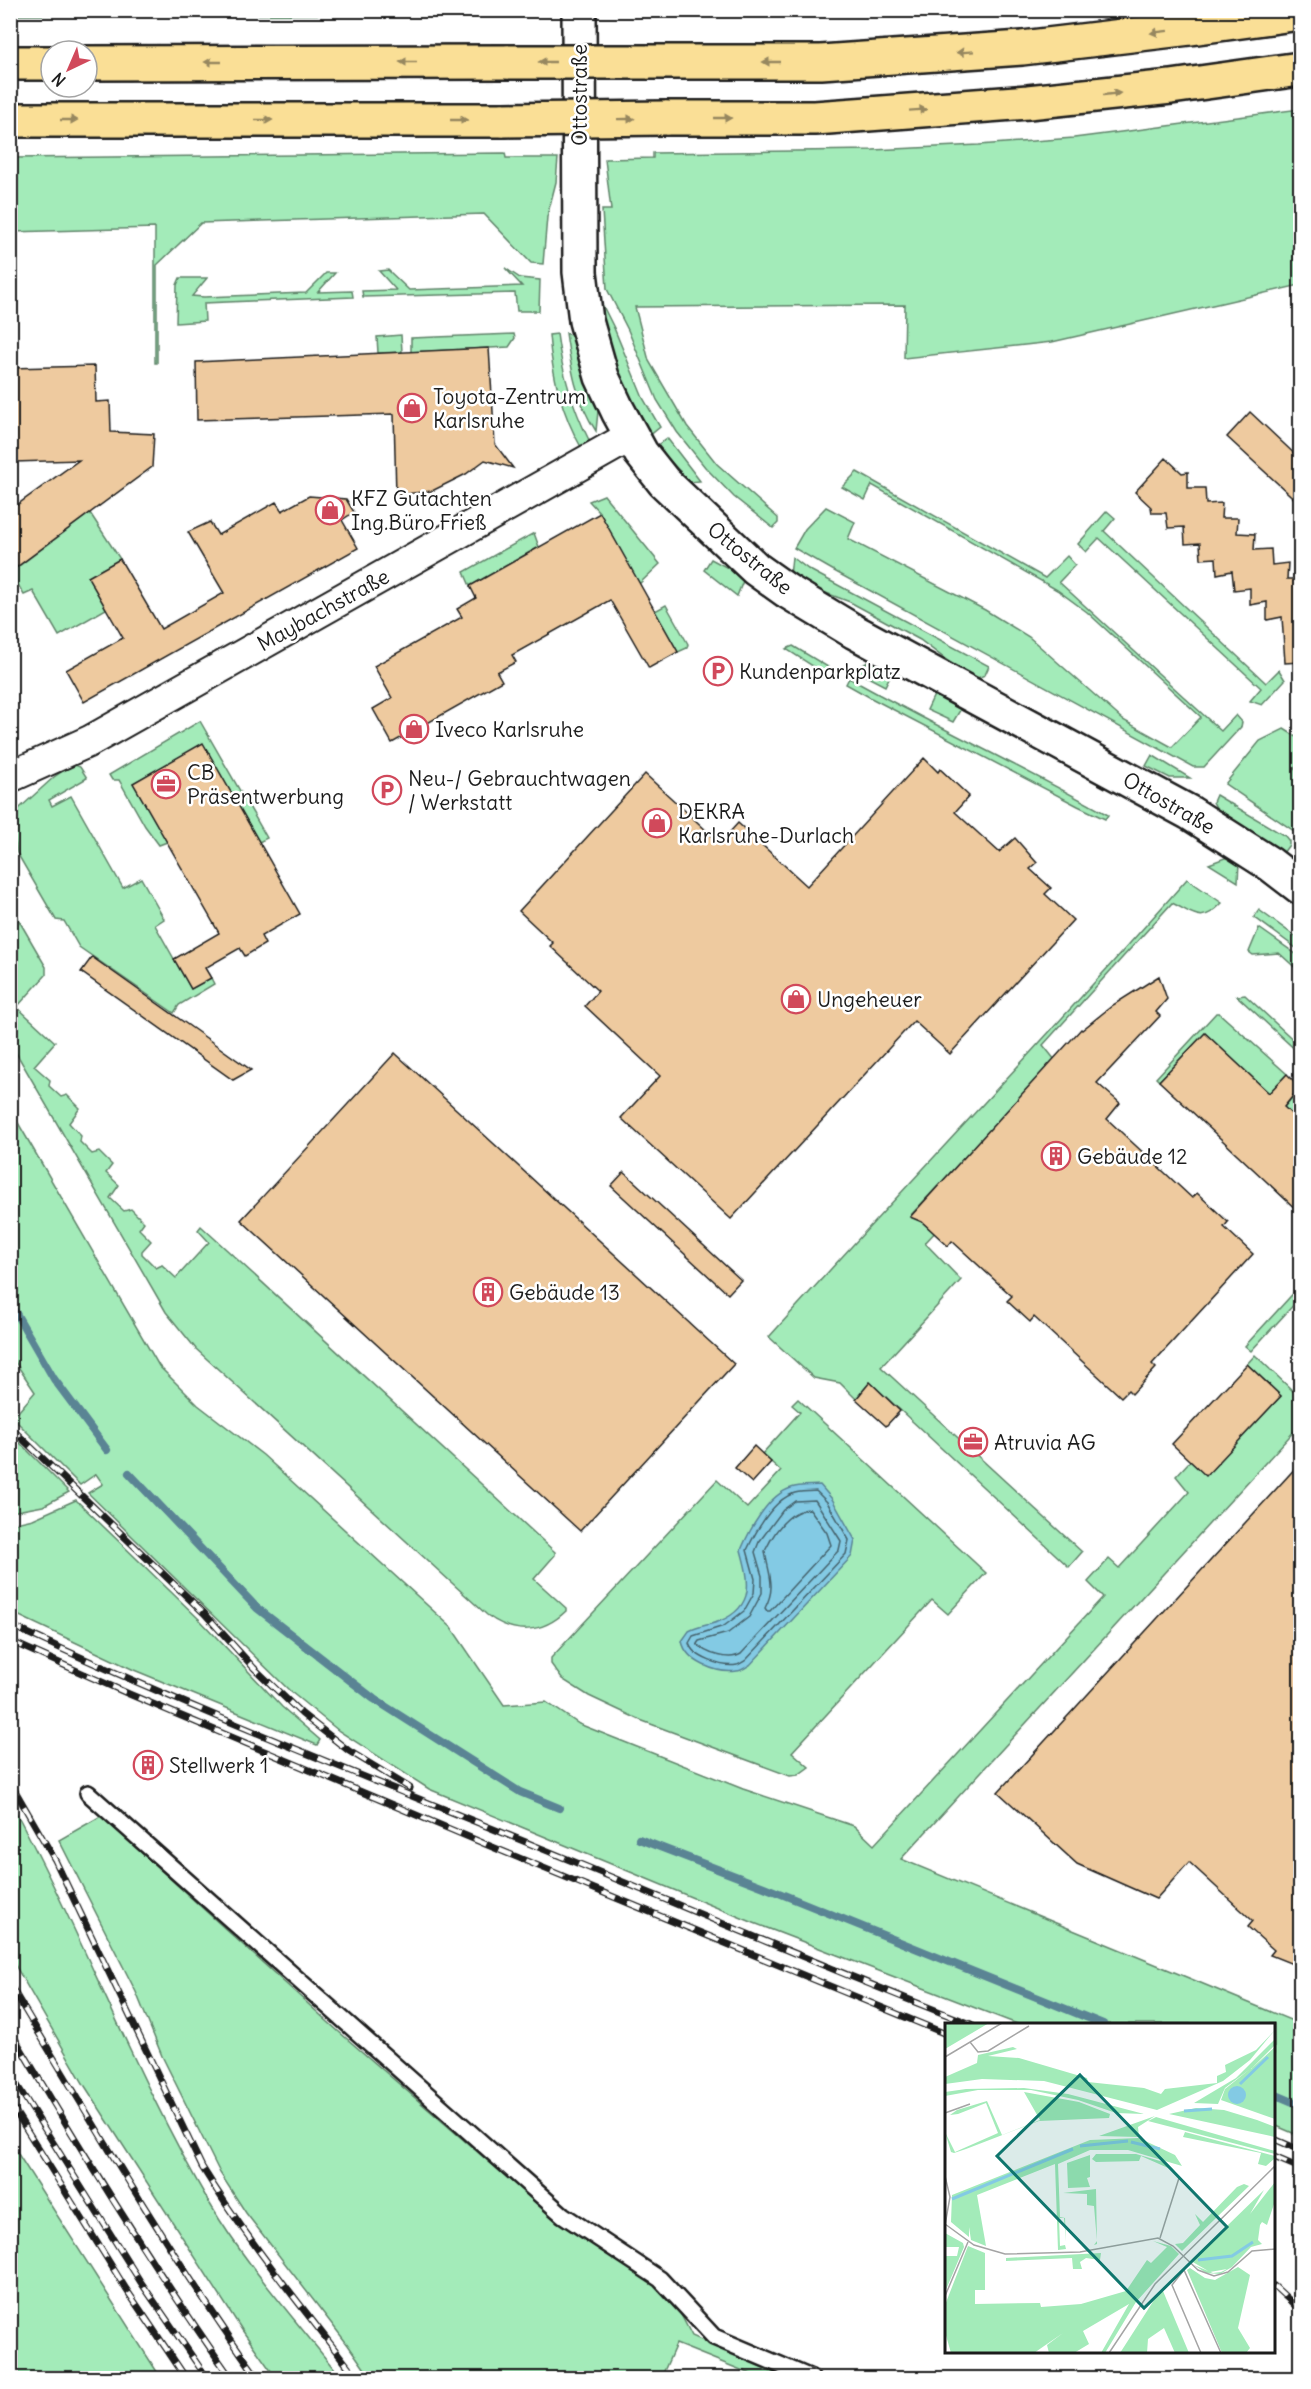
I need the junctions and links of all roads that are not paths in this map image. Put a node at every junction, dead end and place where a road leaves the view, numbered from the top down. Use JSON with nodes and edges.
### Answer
{"nodes":[{"id":1,"x":579,"y":10,"type":"edge"},
{"id":2,"x":1300,"y":13,"type":"edge"},
{"id":3,"x":10,"y":63,"type":"edge"},
{"id":4,"x":39,"y":63,"type":"edge"},
{"id":5,"x":99,"y":63,"type":"edge"},
{"id":6,"x":1300,"y":69,"type":"edge"},
{"id":7,"x":10,"y":120,"type":"edge"},
{"id":8,"x":631,"y":436,"type":"junction"},
{"id":9,"x":10,"y":778,"type":"edge"},
{"id":10,"x":10,"y":800,"type":"edge"},
{"id":11,"x":1300,"y":887,"type":"edge"},
{"id":12,"x":88,"y":1793,"type":"dead end"},
{"id":13,"x":811,"y":2379,"type":"edge"}],
"edges":[{"from":1,"to":8,"type":"main road","name":"Ottostraße"},
{"from":2,"to":5,"type":"highway","one_way":true,"bridge":true},
{"from":3,"to":4,"type":"highway"},
{"from":7,"to":6,"type":"highway","one_way":true,"bridge":true},
{"from":8,"to":9,"type":"street","name":"Maybachstraße"},
{"from":8,"to":11,"type":"main road","name":"Ottostraße"},
{"from":9,"to":10,"type":"street","name":"Maybachstraße"},
{"from":12,"to":13,"type":"lane"}]}
